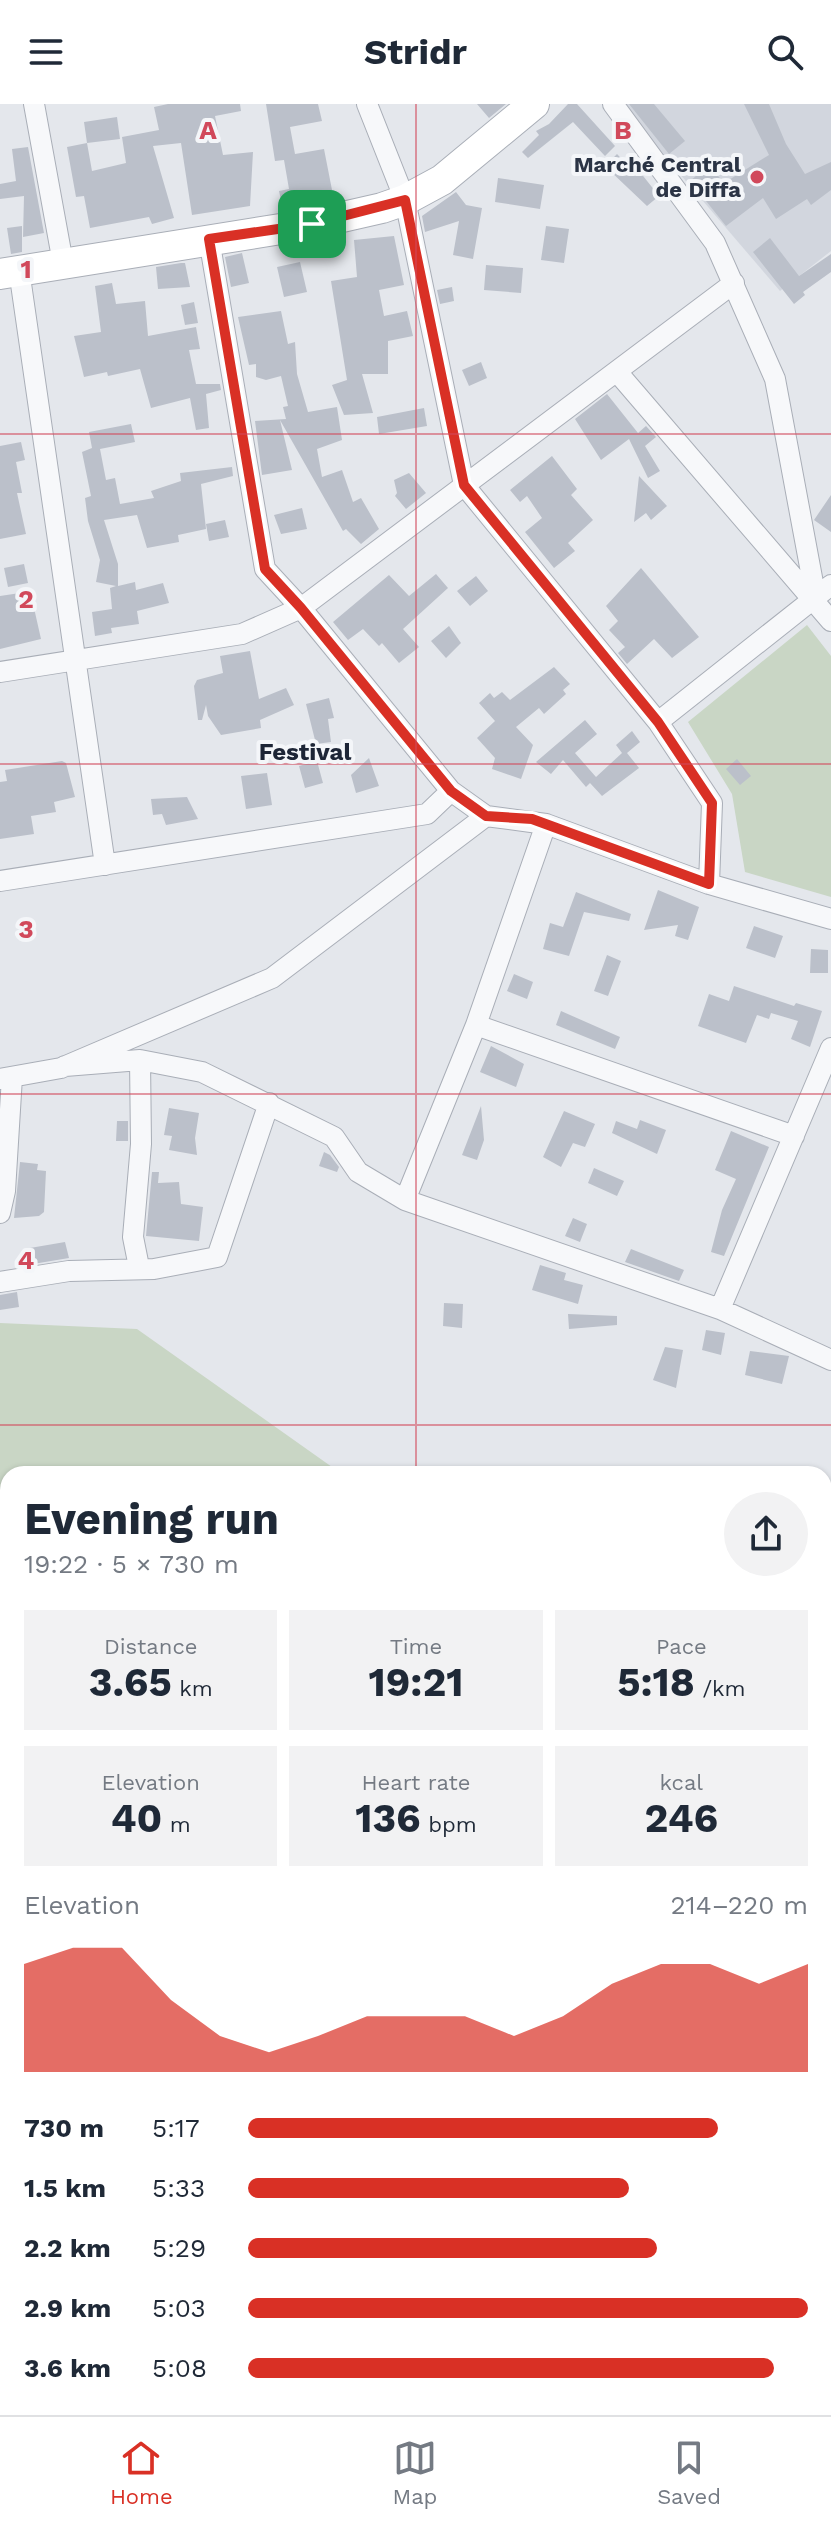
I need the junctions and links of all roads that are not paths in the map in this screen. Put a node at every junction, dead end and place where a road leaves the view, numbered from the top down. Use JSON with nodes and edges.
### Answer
{"nodes":[{"id":1,"x":34,"y":104,"type":"edge"},
{"id":2,"x":367,"y":104,"type":"edge"},
{"id":3,"x":534,"y":104,"type":"edge"},
{"id":4,"x":613,"y":104,"type":"edge"},
{"id":5,"x":405,"y":200,"type":"junction"},
{"id":6,"x":209,"y":239,"type":"junction"},
{"id":7,"x":63,"y":263,"type":"junction"},
{"id":8,"x":9,"y":272,"type":"edge"},
{"id":9,"x":734,"y":283,"type":"junction"},
{"id":10,"x":618,"y":373,"type":"junction"},
{"id":11,"x":464,"y":485,"type":"junction"},
{"id":12,"x":823,"y":592,"type":"edge"},
{"id":13,"x":301,"y":608,"type":"junction"},
{"id":14,"x":831,"y":621,"type":"edge"},
{"id":15,"x":76,"y":658,"type":"junction"},
{"id":16,"x":0,"y":672,"type":"edge"},
{"id":17,"x":658,"y":722,"type":"junction"},
{"id":18,"x":451,"y":791,"type":"junction"},
{"id":19,"x":486,"y":816,"type":"junction"},
{"id":20,"x":546,"y":824,"type":"junction"},
{"id":21,"x":105,"y":865,"type":"junction"},
{"id":22,"x":0,"y":881,"type":"edge"},
{"id":23,"x":709,"y":884,"type":"junction"},
{"id":24,"x":831,"y":919,"type":"edge"},
{"id":25,"x":476,"y":1025,"type":"junction"},
{"id":26,"x":831,"y":1048,"type":"edge"},
{"id":27,"x":140,"y":1060,"type":"junction"},
{"id":28,"x":65,"y":1066,"type":"junction"},
{"id":29,"x":6,"y":1078,"type":"edge"},
{"id":30,"x":269,"y":1103,"type":"junction"},
{"id":31,"x":794,"y":1136,"type":"junction"},
{"id":32,"x":405,"y":1200,"type":"junction"},
{"id":33,"x":0,"y":1213,"type":"edge"},
{"id":34,"x":139,"y":1267,"type":"junction"},
{"id":35,"x":0,"y":1282,"type":"edge"},
{"id":36,"x":720,"y":1309,"type":"junction"},
{"id":37,"x":831,"y":1360,"type":"edge"}],
"edges":[{"from":1,"to":7,"type":"street"},
{"from":2,"to":5,"type":"street"},
{"from":3,"to":5,"type":"street"},
{"from":4,"to":9,"type":"street"},
{"from":5,"to":6,"type":"street"},
{"from":5,"to":11,"type":"street"},
{"from":6,"to":7,"type":"street"},
{"from":6,"to":13,"type":"street"},
{"from":7,"to":8,"type":"street"},
{"from":8,"to":15,"type":"street"},
{"from":9,"to":10,"type":"street"},
{"from":9,"to":12,"type":"street"},
{"from":10,"to":11,"type":"street"},
{"from":10,"to":12,"type":"street"},
{"from":11,"to":13,"type":"street"},
{"from":11,"to":17,"type":"street"},
{"from":12,"to":14,"type":"street"},
{"from":12,"to":17,"type":"street"},
{"from":13,"to":15,"type":"street"},
{"from":13,"to":18,"type":"street"},
{"from":15,"to":16,"type":"street"},
{"from":15,"to":21,"type":"street"},
{"from":17,"to":23,"type":"street"},
{"from":18,"to":19,"type":"street"},
{"from":18,"to":21,"type":"street"},
{"from":19,"to":20,"type":"street"},
{"from":19,"to":28,"type":"street"},
{"from":20,"to":23,"type":"street"},
{"from":20,"to":25,"type":"street"},
{"from":21,"to":22,"type":"street"},
{"from":23,"to":24,"type":"street"},
{"from":25,"to":31,"type":"street"},
{"from":25,"to":32,"type":"street"},
{"from":26,"to":31,"type":"street"},
{"from":27,"to":28,"type":"street"},
{"from":27,"to":30,"type":"street"},
{"from":27,"to":34,"type":"street"},
{"from":28,"to":29,"type":"street"},
{"from":29,"to":33,"type":"street"},
{"from":30,"to":32,"type":"street"},
{"from":30,"to":34,"type":"street"},
{"from":31,"to":36,"type":"street"},
{"from":32,"to":36,"type":"street"},
{"from":34,"to":35,"type":"street"},
{"from":36,"to":37,"type":"street"}]}
